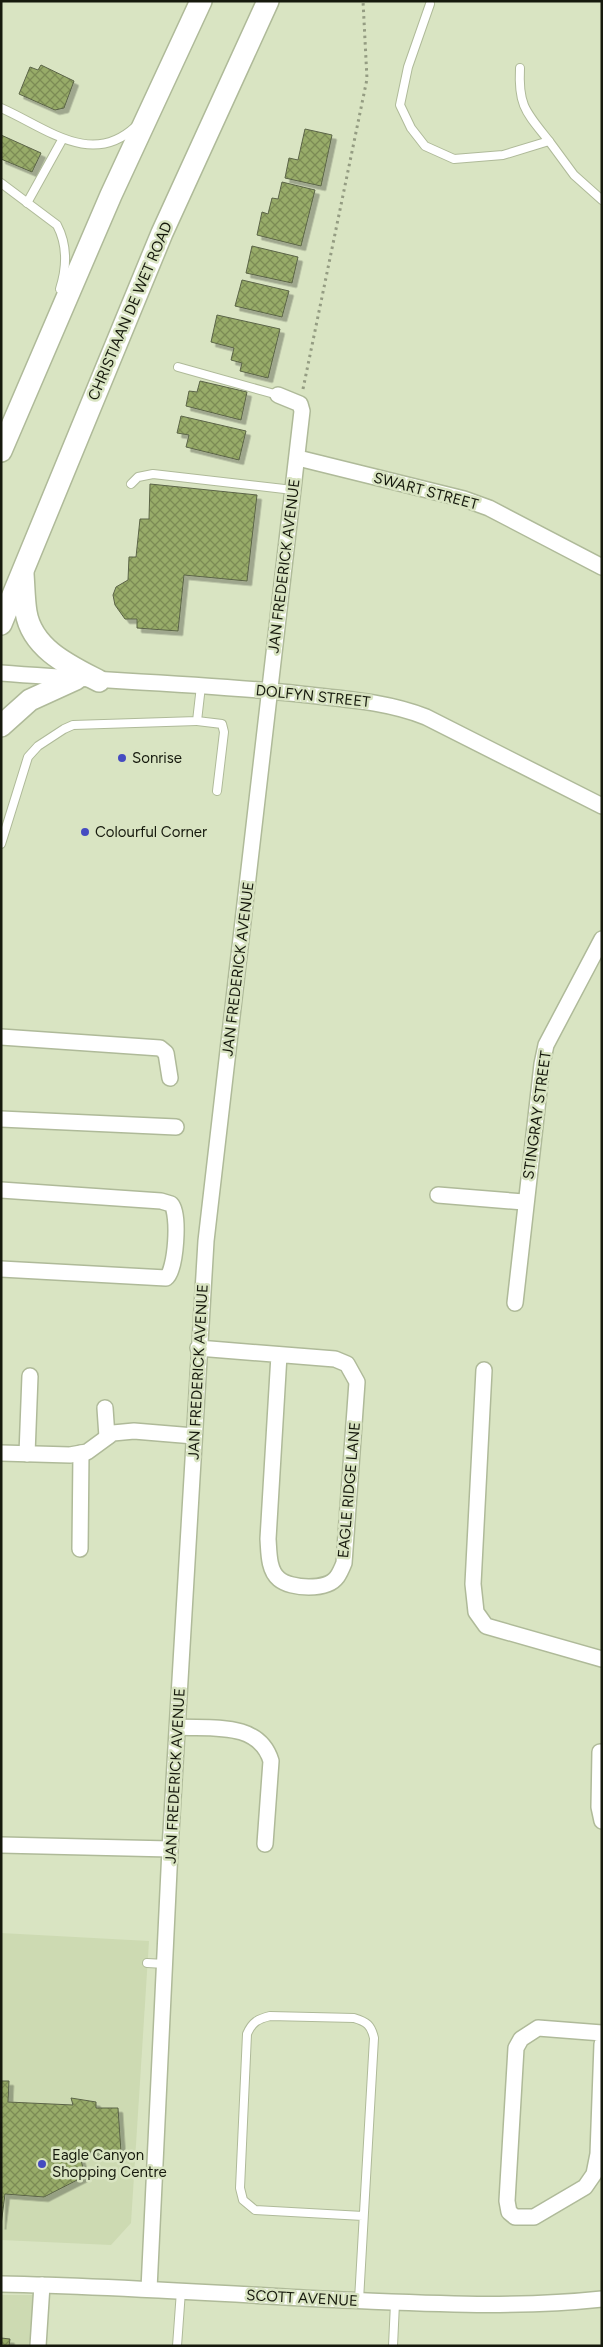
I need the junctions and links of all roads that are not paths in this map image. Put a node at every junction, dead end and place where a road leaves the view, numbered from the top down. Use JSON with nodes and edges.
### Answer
{"nodes":[{"id":1,"x":201,"y":1,"type":"edge"},
{"id":2,"x":268,"y":1,"type":"edge"},
{"id":3,"x":430,"y":4,"type":"dead end"},
{"id":4,"x":520,"y":68,"type":"dead end"},
{"id":5,"x":1,"y":108,"type":"edge"},
{"id":6,"x":152,"y":109,"type":"junction"},
{"id":7,"x":62,"y":140,"type":"junction"},
{"id":8,"x":549,"y":141,"type":"junction"},
{"id":9,"x":1,"y":183,"type":"edge"},
{"id":10,"x":602,"y":200,"type":"edge"},
{"id":11,"x":27,"y":203,"type":"junction"},
{"id":12,"x":178,"y":367,"type":"dead end"},
{"id":13,"x":26,"y":391,"type":"junction"},
{"id":14,"x":278,"y":395,"type":"joint"},
{"id":15,"x":1,"y":451,"type":"edge"},
{"id":16,"x":298,"y":458,"type":"junction"},
{"id":17,"x":131,"y":484,"type":"dead end"},
{"id":18,"x":293,"y":490,"type":"junction"},
{"id":19,"x":602,"y":567,"type":"edge"},
{"id":20,"x":22,"y":569,"type":"junction"},
{"id":21,"x":1,"y":624,"type":"edge"},
{"id":22,"x":1,"y":673,"type":"edge"},
{"id":23,"x":76,"y":679,"type":"junction"},
{"id":24,"x":99,"y":681,"type":"junction"},
{"id":25,"x":201,"y":686,"type":"junction"},
{"id":26,"x":269,"y":691,"type":"junction"},
{"id":27,"x":197,"y":721,"type":"junction"},
{"id":28,"x":1,"y":726,"type":"edge"},
{"id":29,"x":217,"y":791,"type":"dead end"},
{"id":30,"x":602,"y":806,"type":"edge"},
{"id":31,"x":1,"y":844,"type":"edge"},
{"id":32,"x":602,"y":939,"type":"edge"},
{"id":33,"x":1,"y":1037,"type":"edge"},
{"id":34,"x":170,"y":1078,"type":"dead end"},
{"id":35,"x":1,"y":1119,"type":"edge"},
{"id":36,"x":176,"y":1127,"type":"dead end"},
{"id":37,"x":1,"y":1190,"type":"edge"},
{"id":38,"x":438,"y":1195,"type":"dead end"},
{"id":39,"x":524,"y":1202,"type":"junction"},
{"id":40,"x":1,"y":1269,"type":"edge"},
{"id":41,"x":514,"y":1303,"type":"dead end"},
{"id":42,"x":198,"y":1348,"type":"junction"},
{"id":43,"x":278,"y":1354,"type":"junction"},
{"id":44,"x":484,"y":1370,"type":"dead end"},
{"id":45,"x":30,"y":1376,"type":"dead end"},
{"id":46,"x":105,"y":1408,"type":"dead end"},
{"id":47,"x":194,"y":1436,"type":"junction"},
{"id":48,"x":107,"y":1437,"type":"junction"},
{"id":49,"x":1,"y":1453,"type":"edge"},
{"id":50,"x":81,"y":1453,"type":"junction"},
{"id":51,"x":28,"y":1454,"type":"junction"},
{"id":52,"x":80,"y":1549,"type":"dead end"},
{"id":53,"x":602,"y":1659,"type":"edge"},
{"id":54,"x":178,"y":1727,"type":"junction"},
{"id":55,"x":600,"y":1752,"type":"dead end"},
{"id":56,"x":602,"y":1821,"type":"edge"},
{"id":57,"x":265,"y":1844,"type":"dead end"},
{"id":58,"x":1,"y":1845,"type":"edge"},
{"id":59,"x":170,"y":1849,"type":"junction"},
{"id":60,"x":147,"y":1963,"type":"dead end"},
{"id":61,"x":165,"y":1964,"type":"junction"},
{"id":62,"x":602,"y":2032,"type":"edge"},
{"id":63,"x":602,"y":2044,"type":"edge"},
{"id":64,"x":363,"y":2216,"type":"junction"},
{"id":65,"x":1,"y":2284,"type":"edge"},
{"id":66,"x":42,"y":2285,"type":"junction"},
{"id":67,"x":149,"y":2289,"type":"junction"},
{"id":68,"x":181,"y":2291,"type":"junction"},
{"id":69,"x":602,"y":2299,"type":"edge"},
{"id":70,"x":359,"y":2300,"type":"junction"},
{"id":71,"x":395,"y":2303,"type":"junction"},
{"id":72,"x":38,"y":2346,"type":"edge"},
{"id":73,"x":177,"y":2346,"type":"edge"},
{"id":74,"x":393,"y":2346,"type":"edge"}],
"edges":[{"from":1,"to":6,"type":"main road"},
{"from":2,"to":20,"type":"main road","name":"CHRISTIAAN DE WET ROAD"},
{"from":3,"to":8,"type":"lane"},
{"from":4,"to":8,"type":"lane"},
{"from":5,"to":7,"type":"lane"},
{"from":6,"to":7,"type":"lane"},
{"from":6,"to":13,"type":"main road"},
{"from":7,"to":11,"type":"lane"},
{"from":8,"to":10,"type":"lane"},
{"from":9,"to":11,"type":"lane"},
{"from":11,"to":13,"type":"lane"},
{"from":12,"to":14,"type":"lane"},
{"from":13,"to":15,"type":"main road"},
{"from":14,"to":16,"type":"street","name":"JAN FREDERICK AVENUE"},
{"from":16,"to":18,"type":"street","name":"JAN FREDERICK AVENUE"},
{"from":16,"to":19,"type":"street","name":"SWART STREET"},
{"from":17,"to":18,"type":"lane"},
{"from":18,"to":26,"type":"street","name":"JAN FREDERICK AVENUE"},
{"from":20,"to":21,"type":"main road","name":"CHRISTIAAN DE WET ROAD"},
{"from":20,"to":24,"type":"main road"},
{"from":22,"to":23,"type":"street","name":"DOLFYN STREET"},
{"from":23,"to":24,"type":"street","name":"DOLFYN STREET"},
{"from":23,"to":28,"type":"main road"},
{"from":24,"to":25,"type":"street","name":"DOLFYN STREET"},
{"from":25,"to":26,"type":"street","name":"DOLFYN STREET"},
{"from":25,"to":27,"type":"lane"},
{"from":26,"to":30,"type":"street","name":"DOLFYN STREET"},
{"from":26,"to":42,"type":"street","name":"JAN FREDERICK AVENUE"},
{"from":27,"to":29,"type":"lane"},
{"from":27,"to":31,"type":"lane"},
{"from":32,"to":39,"type":"street","name":"STINGRAY STREET"},
{"from":33,"to":34,"type":"street"},
{"from":35,"to":36,"type":"street"},
{"from":37,"to":40,"type":"street"},
{"from":38,"to":39,"type":"street"},
{"from":39,"to":41,"type":"street","name":"STINGRAY STREET"},
{"from":42,"to":43,"type":"street","name":"EAGLE RIDGE LANE"},
{"from":42,"to":47,"type":"street","name":"JAN FREDERICK AVENUE"},
{"from":43,"to":43,"type":"street","name":"EAGLE RIDGE LANE"},
{"from":44,"to":53,"type":"street"},
{"from":45,"to":51,"type":"street"},
{"from":46,"to":48,"type":"street"},
{"from":47,"to":48,"type":"street"},
{"from":47,"to":54,"type":"street","name":"JAN FREDERICK AVENUE"},
{"from":48,"to":50,"type":"street"},
{"from":49,"to":51,"type":"street"},
{"from":50,"to":51,"type":"street"},
{"from":50,"to":52,"type":"street"},
{"from":54,"to":57,"type":"street"},
{"from":54,"to":59,"type":"street","name":"JAN FREDERICK AVENUE"},
{"from":55,"to":56,"type":"street"},
{"from":58,"to":59,"type":"street"},
{"from":59,"to":61,"type":"street","name":"JAN FREDERICK AVENUE"},
{"from":60,"to":61,"type":"lane"},
{"from":61,"to":67,"type":"street","name":"JAN FREDERICK AVENUE"},
{"from":62,"to":63,"type":"street"},
{"from":64,"to":64,"type":"lane"},
{"from":64,"to":70,"type":"lane"},
{"from":65,"to":66,"type":"street","name":"SCOTT AVENUE"},
{"from":66,"to":67,"type":"street","name":"SCOTT AVENUE"},
{"from":66,"to":72,"type":"street"},
{"from":67,"to":68,"type":"street","name":"SCOTT AVENUE"},
{"from":68,"to":70,"type":"street","name":"SCOTT AVENUE"},
{"from":68,"to":73,"type":"lane"},
{"from":69,"to":71,"type":"street","name":"SCOTT AVENUE"},
{"from":70,"to":71,"type":"street","name":"SCOTT AVENUE"},
{"from":71,"to":74,"type":"lane"}]}
